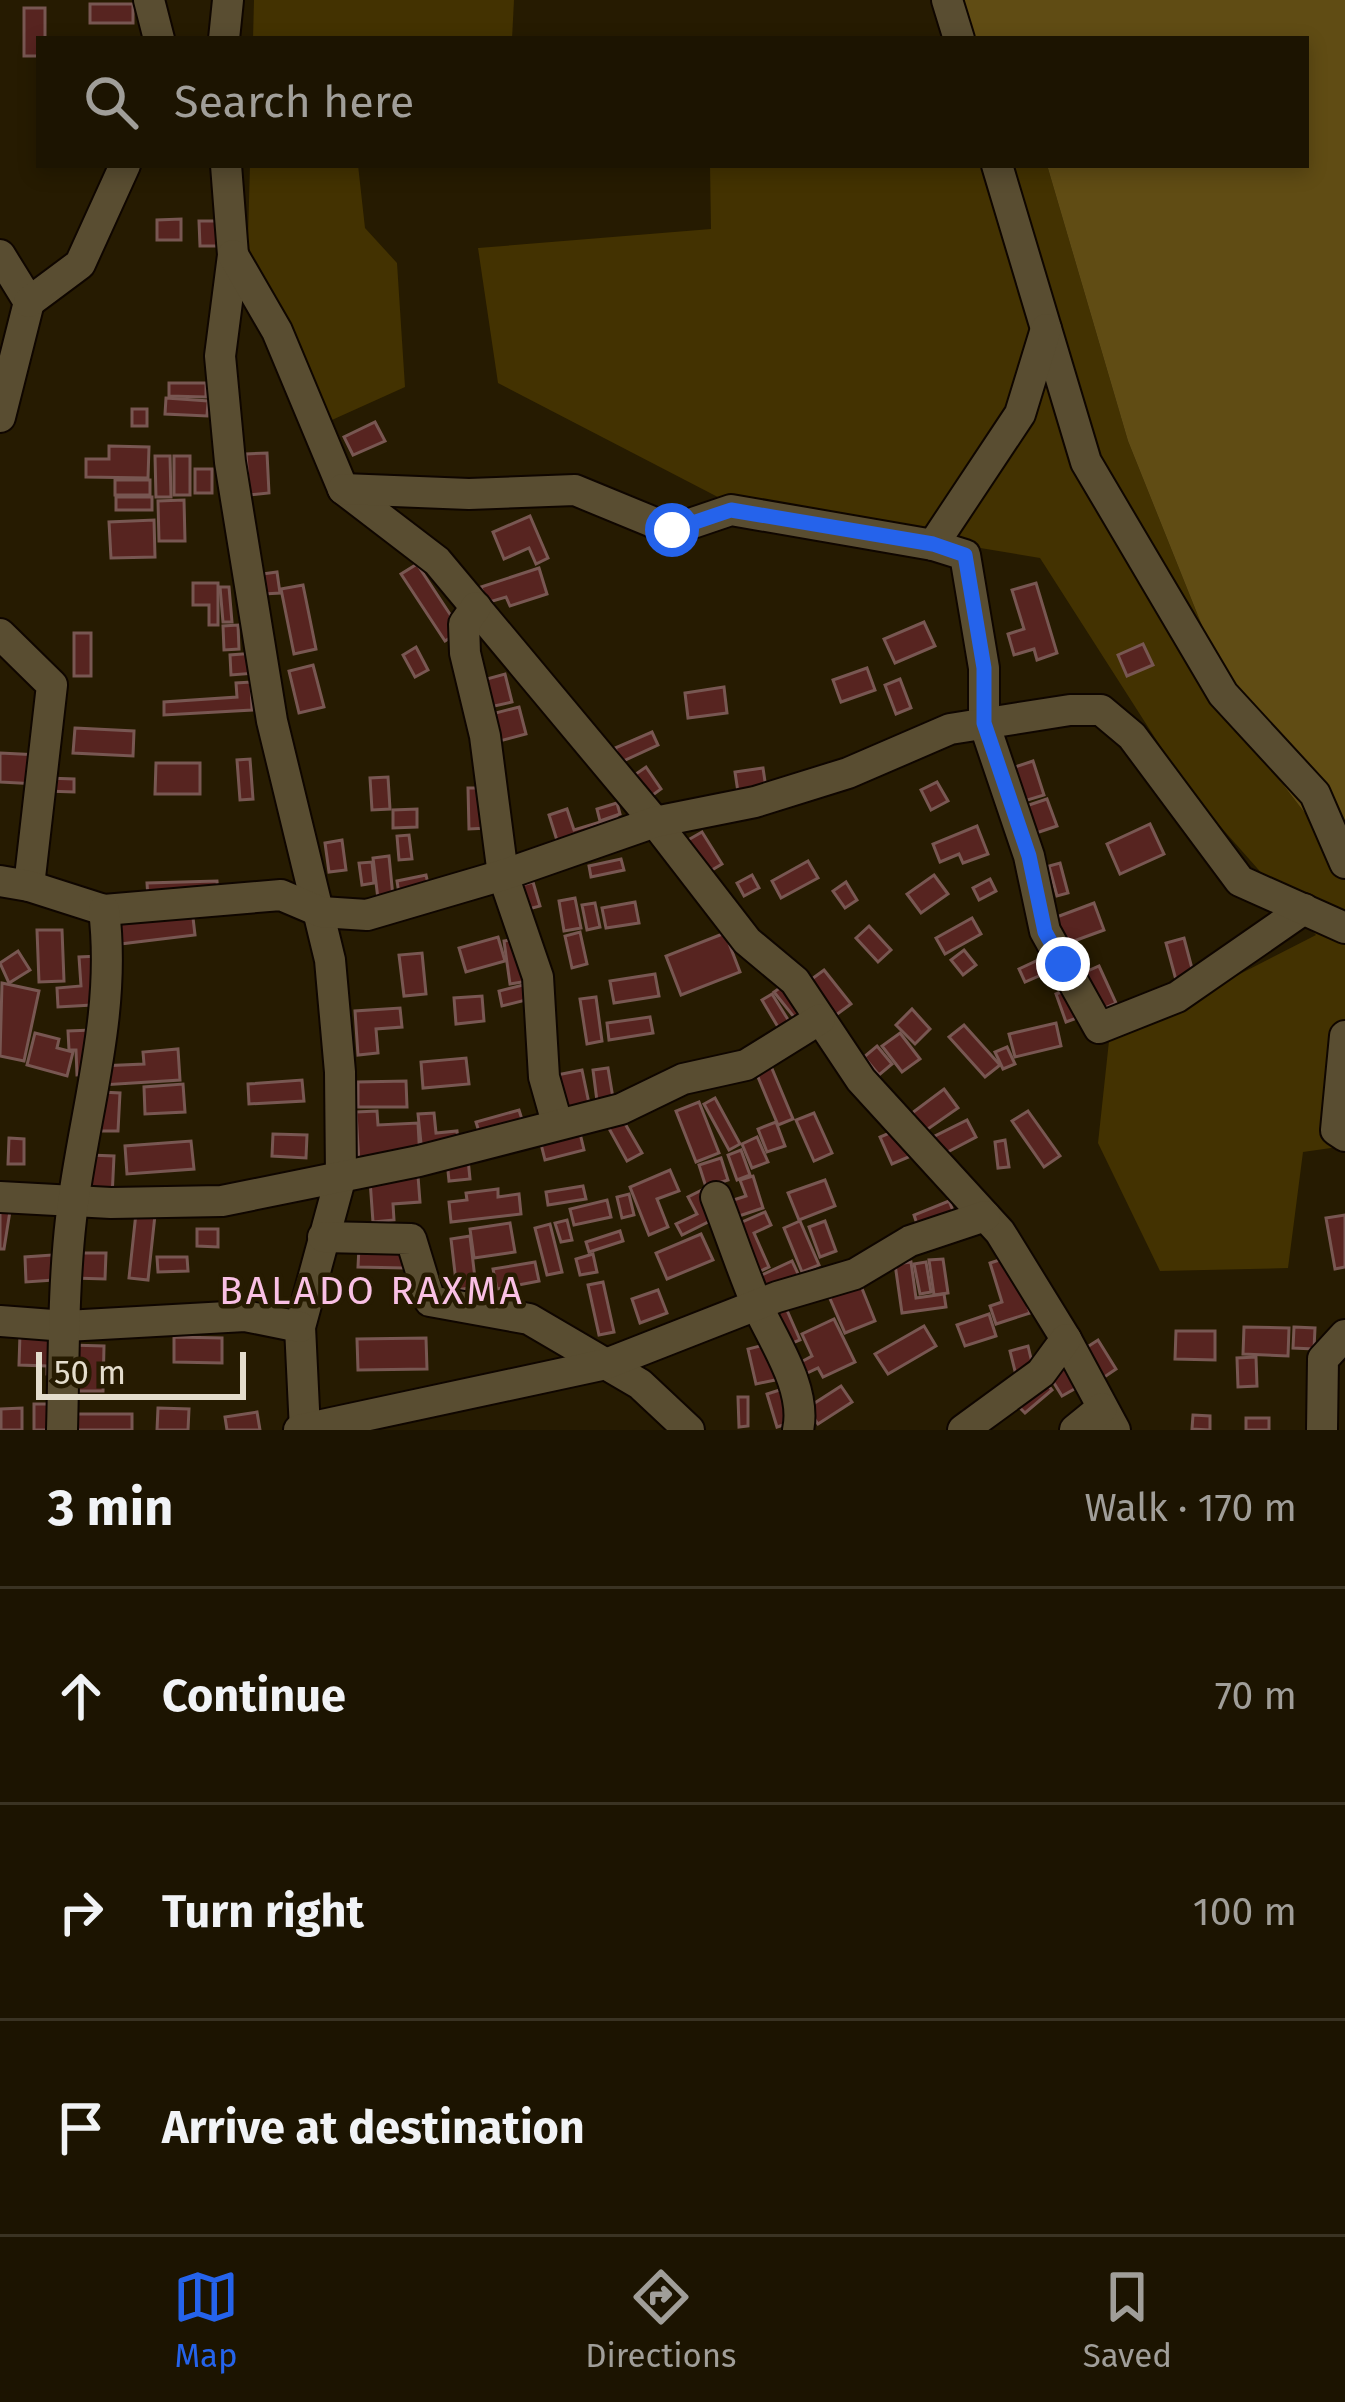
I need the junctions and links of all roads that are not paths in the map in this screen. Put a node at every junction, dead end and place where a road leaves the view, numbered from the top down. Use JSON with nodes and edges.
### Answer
{"nodes":[{"id":1,"x":149,"y":0,"type":"edge"},
{"id":2,"x":228,"y":0,"type":"edge"},
{"id":3,"x":947,"y":0,"type":"edge"},
{"id":4,"x":158,"y":36,"type":"edge"},
{"id":5,"x":224,"y":36,"type":"edge"},
{"id":6,"x":958,"y":36,"type":"edge"},
{"id":7,"x":123,"y":168,"type":"edge"},
{"id":8,"x":226,"y":168,"type":"edge"},
{"id":9,"x":999,"y":168,"type":"edge"},
{"id":10,"x":0,"y":255,"type":"edge"},
{"id":11,"x":233,"y":255,"type":"junction"},
{"id":12,"x":29,"y":302,"type":"junction"},
{"id":13,"x":1046,"y":327,"type":"junction"},
{"id":14,"x":0,"y":417,"type":"edge"},
{"id":15,"x":343,"y":489,"type":"junction"},
{"id":16,"x":933,"y":544,"type":"junction"},
{"id":17,"x":476,"y":607,"type":"junction"},
{"id":18,"x":0,"y":634,"type":"edge"},
{"id":19,"x":984,"y":723,"type":"junction"},
{"id":20,"x":655,"y":822,"type":"junction"},
{"id":21,"x":1345,"y":863,"type":"edge"},
{"id":22,"x":503,"y":875,"type":"junction"},
{"id":23,"x":8,"y":883,"type":"edge"},
{"id":24,"x":1304,"y":909,"type":"junction"},
{"id":25,"x":104,"y":910,"type":"junction"},
{"id":26,"x":321,"y":912,"type":"junction"},
{"id":27,"x":1345,"y":928,"type":"edge"},
{"id":28,"x":820,"y":1019,"type":"junction"},
{"id":29,"x":1345,"y":1036,"type":"edge"},
{"id":30,"x":557,"y":1123,"type":"junction"},
{"id":31,"x":1345,"y":1136,"type":"edge"},
{"id":32,"x":341,"y":1176,"type":"junction"},
{"id":33,"x":0,"y":1197,"type":"edge"},
{"id":34,"x":716,"y":1197,"type":"dead end"},
{"id":35,"x":73,"y":1200,"type":"junction"},
{"id":36,"x":985,"y":1216,"type":"junction"},
{"id":37,"x":323,"y":1237,"type":"junction"},
{"id":38,"x":757,"y":1304,"type":"junction"},
{"id":39,"x":0,"y":1321,"type":"edge"},
{"id":40,"x":66,"y":1326,"type":"junction"},
{"id":41,"x":300,"y":1328,"type":"junction"},
{"id":42,"x":1345,"y":1335,"type":"edge"},
{"id":43,"x":1066,"y":1339,"type":"junction"},
{"id":44,"x":606,"y":1364,"type":"junction"},
{"id":45,"x":1108,"y":1419,"type":"edge"},
{"id":46,"x":62,"y":1430,"type":"edge"},
{"id":47,"x":303,"y":1430,"type":"edge"},
{"id":48,"x":689,"y":1430,"type":"edge"},
{"id":49,"x":798,"y":1430,"type":"edge"},
{"id":50,"x":963,"y":1430,"type":"edge"},
{"id":51,"x":1075,"y":1430,"type":"edge"},
{"id":52,"x":1322,"y":1430,"type":"edge"}],
"edges":[{"from":1,"to":4,"type":"street"},
{"from":2,"to":5,"type":"street"},
{"from":3,"to":6,"type":"street"},
{"from":7,"to":12,"type":"street"},
{"from":8,"to":11,"type":"street"},
{"from":9,"to":13,"type":"street"},
{"from":10,"to":12,"type":"street"},
{"from":11,"to":15,"type":"street"},
{"from":11,"to":26,"type":"street"},
{"from":12,"to":14,"type":"street"},
{"from":13,"to":16,"type":"street"},
{"from":13,"to":21,"type":"street"},
{"from":15,"to":16,"type":"street"},
{"from":15,"to":17,"type":"street"},
{"from":16,"to":19,"type":"street"},
{"from":17,"to":20,"type":"street"},
{"from":17,"to":22,"type":"street"},
{"from":18,"to":23,"type":"street"},
{"from":19,"to":20,"type":"street"},
{"from":19,"to":24,"type":"street"},
{"from":19,"to":24,"type":"street"},
{"from":20,"to":22,"type":"street"},
{"from":20,"to":28,"type":"street"},
{"from":22,"to":26,"type":"street"},
{"from":22,"to":30,"type":"street"},
{"from":23,"to":25,"type":"street"},
{"from":24,"to":27,"type":"street"},
{"from":25,"to":26,"type":"street"},
{"from":25,"to":35,"type":"street"},
{"from":26,"to":32,"type":"street"},
{"from":28,"to":30,"type":"street"},
{"from":28,"to":36,"type":"street"},
{"from":29,"to":31,"type":"street"},
{"from":30,"to":32,"type":"street"},
{"from":32,"to":35,"type":"street"},
{"from":32,"to":37,"type":"street"},
{"from":33,"to":35,"type":"street"},
{"from":34,"to":38,"type":"street"},
{"from":35,"to":40,"type":"street"},
{"from":36,"to":38,"type":"street"},
{"from":36,"to":43,"type":"street"},
{"from":37,"to":41,"type":"street"},
{"from":37,"to":44,"type":"street"},
{"from":38,"to":44,"type":"street"},
{"from":38,"to":49,"type":"street"},
{"from":39,"to":40,"type":"street"},
{"from":40,"to":41,"type":"street"},
{"from":40,"to":46,"type":"street"},
{"from":41,"to":47,"type":"street"},
{"from":42,"to":52,"type":"street"},
{"from":43,"to":45,"type":"street"},
{"from":43,"to":50,"type":"street"},
{"from":44,"to":47,"type":"street"},
{"from":44,"to":48,"type":"street"},
{"from":45,"to":51,"type":"street"}]}
